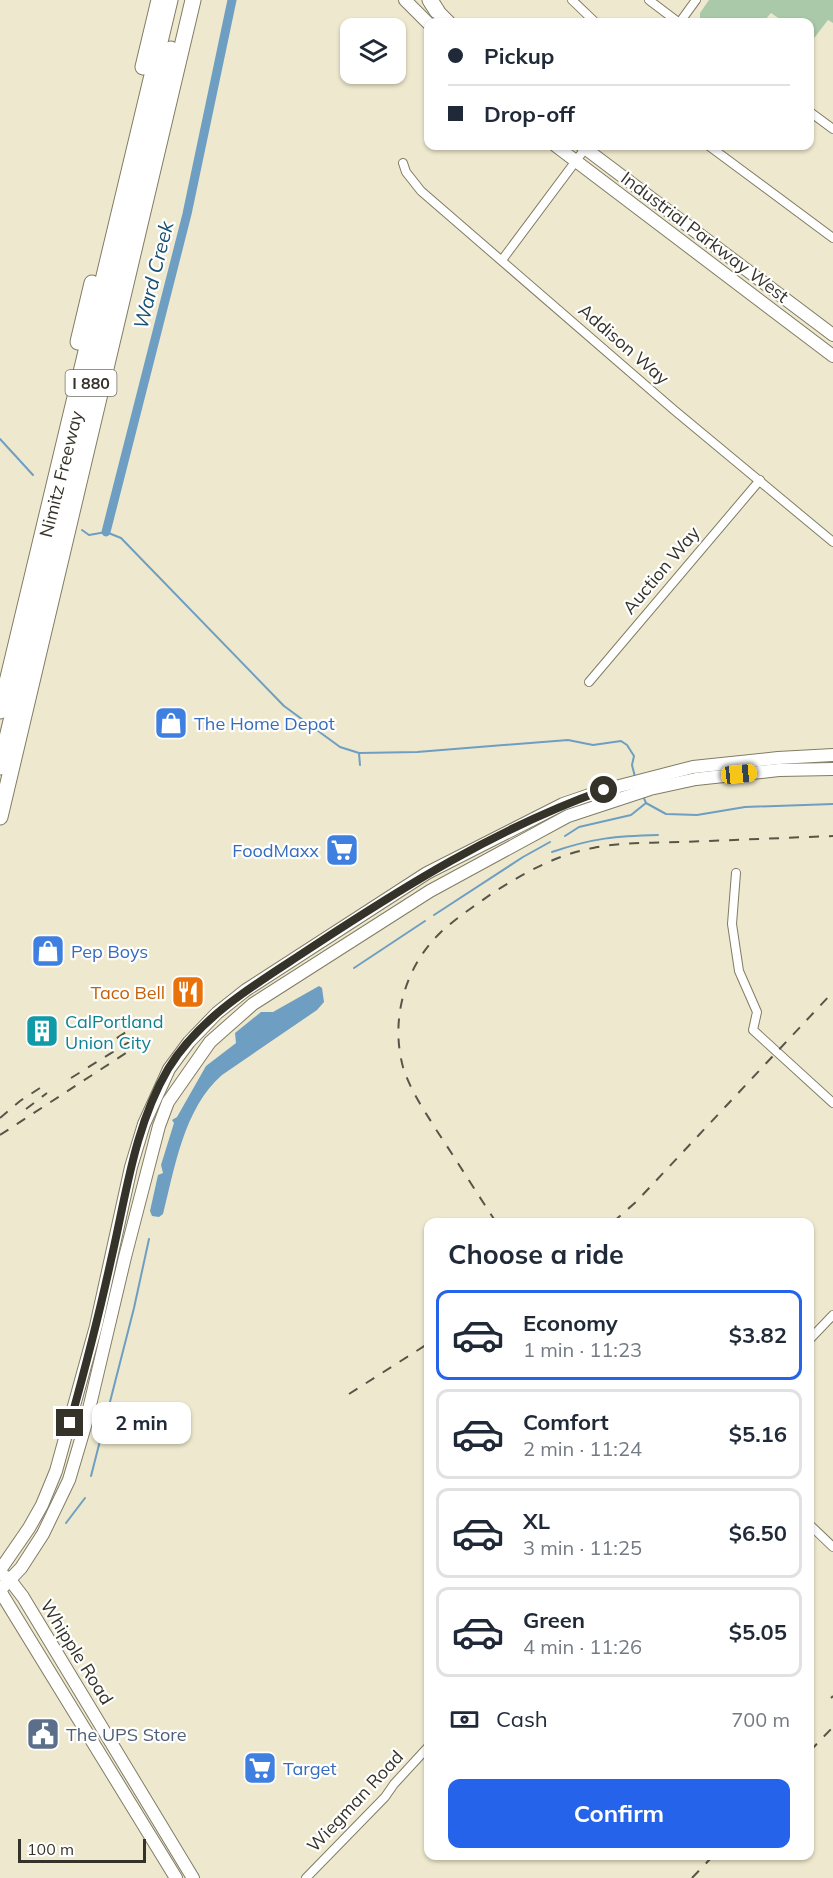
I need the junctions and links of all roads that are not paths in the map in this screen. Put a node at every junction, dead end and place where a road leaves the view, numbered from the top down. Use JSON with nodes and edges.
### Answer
{"nodes":[{"id":1,"x":183,"y":0,"type":"edge"},
{"id":2,"x":193,"y":0,"type":"edge"},
{"id":3,"x":405,"y":0,"type":"edge"},
{"id":4,"x":572,"y":0,"type":"edge"},
{"id":5,"x":649,"y":0,"type":"edge"},
{"id":6,"x":696,"y":0,"type":"edge"},
{"id":7,"x":162,"y":1,"type":"edge"},
{"id":8,"x":430,"y":9,"type":"edge"},
{"id":9,"x":443,"y":18,"type":"edge"},
{"id":10,"x":590,"y":18,"type":"edge"},
{"id":11,"x":674,"y":18,"type":"edge"},
{"id":12,"x":682,"y":18,"type":"edge"},
{"id":13,"x":814,"y":115,"type":"edge"},
{"id":14,"x":833,"y":129,"type":"edge"},
{"id":15,"x":561,"y":150,"type":"edge"},
{"id":16,"x":583,"y":150,"type":"edge"},
{"id":17,"x":590,"y":150,"type":"edge"},
{"id":18,"x":715,"y":150,"type":"edge"},
{"id":19,"x":576,"y":161,"type":"junction"},
{"id":20,"x":403,"y":163,"type":"dead end"},
{"id":21,"x":833,"y":238,"type":"edge"},
{"id":22,"x":502,"y":260,"type":"junction"},
{"id":23,"x":833,"y":335,"type":"edge"},
{"id":24,"x":833,"y":356,"type":"edge"},
{"id":25,"x":760,"y":480,"type":"junction"},
{"id":26,"x":833,"y":542,"type":"edge"},
{"id":27,"x":0,"y":669,"type":"edge"},
{"id":28,"x":589,"y":682,"type":"dead end"},
{"id":29,"x":0,"y":711,"type":"edge"},
{"id":30,"x":833,"y":755,"type":"edge"},
{"id":31,"x":0,"y":766,"type":"edge"},
{"id":32,"x":833,"y":769,"type":"edge"},
{"id":33,"x":694,"y":773,"type":"junction"},
{"id":34,"x":606,"y":796,"type":"junction"},
{"id":35,"x":0,"y":818,"type":"edge"},
{"id":36,"x":427,"y":873,"type":"junction"},
{"id":37,"x":736,"y":873,"type":"dead end"},
{"id":38,"x":430,"y":891,"type":"junction"},
{"id":39,"x":833,"y":1103,"type":"edge"},
{"id":40,"x":122,"y":1210,"type":"junction"},
{"id":41,"x":135,"y":1219,"type":"junction"},
{"id":42,"x":833,"y":1315,"type":"edge"},
{"id":43,"x":814,"y":1335,"type":"edge"},
{"id":44,"x":814,"y":1529,"type":"edge"},
{"id":45,"x":833,"y":1547,"type":"edge"},
{"id":46,"x":3,"y":1574,"type":"edge"},
{"id":47,"x":0,"y":1590,"type":"edge"},
{"id":48,"x":424,"y":1751,"type":"edge"},
{"id":49,"x":176,"y":1878,"type":"edge"},
{"id":50,"x":193,"y":1878,"type":"edge"},
{"id":51,"x":306,"y":1878,"type":"edge"}],
"edges":[{"from":1,"to":31,"type":"highway","number":"I 880"},
{"from":2,"to":35,"type":"highway","name":"Nimitz Freeway","number":"I 880"},
{"from":3,"to":8,"type":"main road"},
{"from":4,"to":10,"type":"street"},
{"from":5,"to":11,"type":"street"},
{"from":6,"to":12,"type":"street"},
{"from":7,"to":27,"type":"highway","name":"Nimitz Freeway","number":"I 880"},
{"from":7,"to":29,"type":"highway","number":"I 880"},
{"from":8,"to":9,"type":"main road"},
{"from":13,"to":14,"type":"street"},
{"from":15,"to":19,"type":"main road","name":"Industrial Parkway West"},
{"from":16,"to":19,"type":"street"},
{"from":17,"to":23,"type":"main road","name":"Industrial Parkway West"},
{"from":18,"to":21,"type":"street"},
{"from":19,"to":22,"type":"street"},
{"from":19,"to":24,"type":"main road","name":"Industrial Parkway West"},
{"from":20,"to":22,"type":"street","name":"Addison Way"},
{"from":22,"to":25,"type":"street","name":"Addison Way"},
{"from":25,"to":26,"type":"street","name":"Addison Way"},
{"from":25,"to":28,"type":"street","name":"Auction Way"},
{"from":30,"to":33,"type":"main road"},
{"from":32,"to":33,"type":"main road"},
{"from":33,"to":34,"type":"main road"},
{"from":34,"to":36,"type":"main road"},
{"from":34,"to":38,"type":"main road"},
{"from":36,"to":38,"type":"main road"},
{"from":36,"to":40,"type":"main road"},
{"from":37,"to":39,"type":"street"},
{"from":38,"to":41,"type":"main road"},
{"from":40,"to":41,"type":"main road"},
{"from":40,"to":46,"type":"main road"},
{"from":41,"to":46,"type":"main road"},
{"from":42,"to":43,"type":"street"},
{"from":44,"to":45,"type":"street"},
{"from":46,"to":47,"type":"main road"},
{"from":46,"to":50,"type":"main road","name":"Whipple Road"},
{"from":47,"to":49,"type":"main road","name":"Whipple Road"},
{"from":48,"to":51,"type":"street","name":"Wiegman Road"}]}
